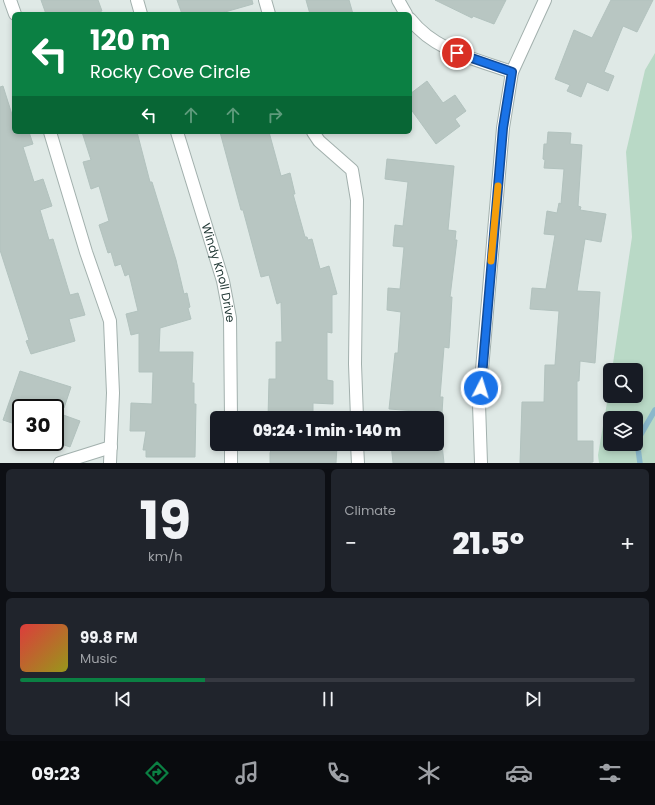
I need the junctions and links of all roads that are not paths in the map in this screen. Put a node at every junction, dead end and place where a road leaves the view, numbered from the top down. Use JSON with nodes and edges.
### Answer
{"nodes":[{"id":1,"x":10,"y":0,"type":"edge"},
{"id":2,"x":137,"y":0,"type":"edge"},
{"id":3,"x":265,"y":0,"type":"edge"},
{"id":4,"x":398,"y":0,"type":"edge"},
{"id":5,"x":545,"y":0,"type":"edge"},
{"id":6,"x":14,"y":12,"type":"edge"},
{"id":7,"x":140,"y":12,"type":"edge"},
{"id":8,"x":268,"y":12,"type":"edge"},
{"id":9,"x":405,"y":12,"type":"edge"},
{"id":10,"x":412,"y":21,"type":"edge"},
{"id":11,"x":512,"y":72,"type":"junction"},
{"id":12,"x":51,"y":134,"type":"edge"},
{"id":13,"x":178,"y":134,"type":"edge"},
{"id":14,"x":314,"y":134,"type":"edge"},
{"id":15,"x":231,"y":411,"type":"edge"},
{"id":16,"x":356,"y":411,"type":"edge"},
{"id":17,"x":111,"y":447,"type":"junction"},
{"id":18,"x":231,"y":451,"type":"edge"},
{"id":19,"x":357,"y":451,"type":"edge"},
{"id":20,"x":60,"y":463,"type":"edge"},
{"id":21,"x":110,"y":463,"type":"edge"},
{"id":22,"x":232,"y":463,"type":"edge"},
{"id":23,"x":358,"y":463,"type":"edge"},
{"id":24,"x":482,"y":463,"type":"edge"}],
"edges":[{"from":1,"to":6,"type":"street"},
{"from":2,"to":7,"type":"street"},
{"from":3,"to":8,"type":"street"},
{"from":4,"to":9,"type":"street"},
{"from":5,"to":11,"type":"street"},
{"from":10,"to":11,"type":"street"},
{"from":11,"to":24,"type":"street"},
{"from":12,"to":17,"type":"street"},
{"from":13,"to":15,"type":"street","name":"Windy Knoll Drive"},
{"from":14,"to":16,"type":"street"},
{"from":17,"to":20,"type":"street"},
{"from":17,"to":21,"type":"street"},
{"from":18,"to":22,"type":"street"},
{"from":19,"to":23,"type":"street"}]}
